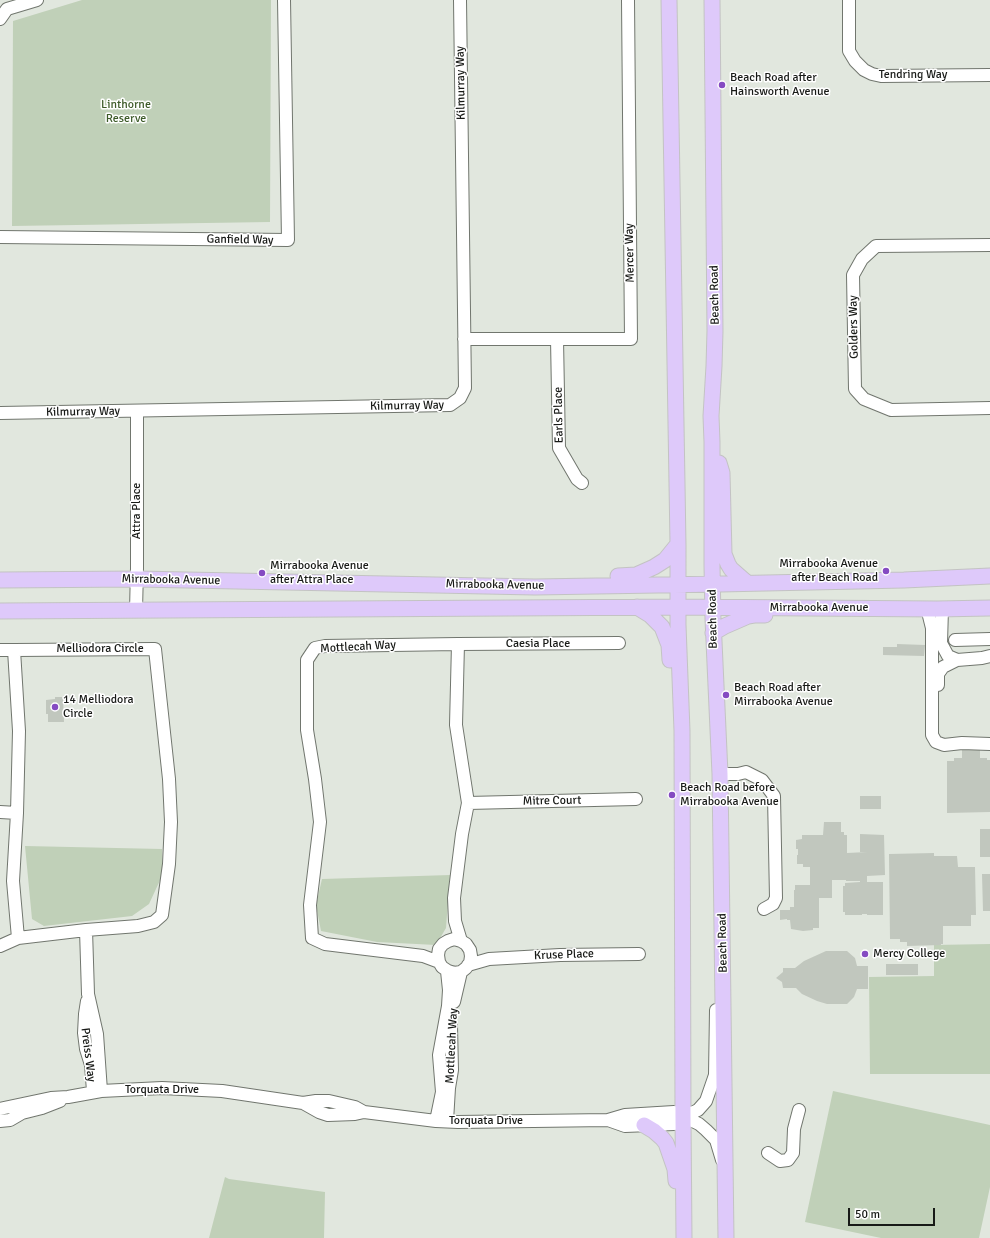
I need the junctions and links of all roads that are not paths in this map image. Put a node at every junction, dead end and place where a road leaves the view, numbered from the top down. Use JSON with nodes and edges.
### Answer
{"nodes":[{"id":1,"x":36,"y":0,"type":"edge"},
{"id":2,"x":284,"y":0,"type":"edge"},
{"id":3,"x":460,"y":0,"type":"edge"},
{"id":4,"x":628,"y":0,"type":"edge"},
{"id":5,"x":669,"y":0,"type":"edge"},
{"id":6,"x":712,"y":0,"type":"edge"},
{"id":7,"x":848,"y":0,"type":"edge"},
{"id":8,"x":0,"y":19,"type":"edge"},
{"id":9,"x":990,"y":75,"type":"edge"},
{"id":10,"x":0,"y":237,"type":"edge"},
{"id":11,"x":990,"y":245,"type":"edge"},
{"id":12,"x":464,"y":339,"type":"junction"},
{"id":13,"x":557,"y":339,"type":"junction"},
{"id":14,"x":990,"y":408,"type":"edge"},
{"id":15,"x":137,"y":411,"type":"junction"},
{"id":16,"x":0,"y":413,"type":"edge"},
{"id":17,"x":712,"y":442,"type":"junction"},
{"id":18,"x":582,"y":484,"type":"dead end"},
{"id":19,"x":678,"y":544,"type":"junction"},
{"id":20,"x":990,"y":576,"type":"edge"},
{"id":21,"x":137,"y":579,"type":"junction"},
{"id":22,"x":0,"y":580,"type":"edge"},
{"id":23,"x":746,"y":583,"type":"junction"},
{"id":24,"x":712,"y":584,"type":"junction"},
{"id":25,"x":678,"y":585,"type":"junction"},
{"id":26,"x":535,"y":587,"type":"junction"},
{"id":27,"x":637,"y":607,"type":"junction"},
{"id":28,"x":678,"y":607,"type":"junction"},
{"id":29,"x":712,"y":608,"type":"junction"},
{"id":30,"x":895,"y":608,"type":"junction"},
{"id":31,"x":935,"y":608,"type":"junction"},
{"id":32,"x":990,"y":608,"type":"edge"},
{"id":33,"x":0,"y":611,"type":"edge"},
{"id":34,"x":136,"y":611,"type":"junction"},
{"id":35,"x":713,"y":633,"type":"junction"},
{"id":36,"x":990,"y":639,"type":"edge"},
{"id":37,"x":955,"y":640,"type":"dead end"},
{"id":38,"x":619,"y":643,"type":"dead end"},
{"id":39,"x":458,"y":644,"type":"junction"},
{"id":40,"x":0,"y":650,"type":"edge"},
{"id":41,"x":14,"y":650,"type":"junction"},
{"id":42,"x":990,"y":656,"type":"edge"},
{"id":43,"x":957,"y":660,"type":"junction"},
{"id":44,"x":682,"y":730,"type":"junction"},
{"id":45,"x":932,"y":730,"type":"junction"},
{"id":46,"x":990,"y":744,"type":"edge"},
{"id":47,"x":720,"y":774,"type":"junction"},
{"id":48,"x":636,"y":799,"type":"dead end"},
{"id":49,"x":468,"y":803,"type":"junction"},
{"id":50,"x":0,"y":812,"type":"edge"},
{"id":51,"x":17,"y":813,"type":"junction"},
{"id":52,"x":764,"y":909,"type":"dead end"},
{"id":53,"x":455,"y":921,"type":"junction"},
{"id":54,"x":86,"y":930,"type":"junction"},
{"id":55,"x":18,"y":938,"type":"junction"},
{"id":56,"x":461,"y":940,"type":"junction"},
{"id":57,"x":448,"y":941,"type":"junction"},
{"id":58,"x":0,"y":946,"type":"edge"},
{"id":59,"x":439,"y":949,"type":"junction"},
{"id":60,"x":470,"y":950,"type":"junction"},
{"id":61,"x":639,"y":954,"type":"dead end"},
{"id":62,"x":423,"y":956,"type":"junction"},
{"id":63,"x":489,"y":959,"type":"junction"},
{"id":64,"x":443,"y":966,"type":"junction"},
{"id":65,"x":464,"y":968,"type":"junction"},
{"id":66,"x":724,"y":980,"type":"junction"},
{"id":67,"x":97,"y":1092,"type":"junction"},
{"id":68,"x":68,"y":1097,"type":"junction"},
{"id":69,"x":0,"y":1109,"type":"edge"},
{"id":70,"x":799,"y":1110,"type":"dead end"},
{"id":71,"x":683,"y":1117,"type":"junction"},
{"id":72,"x":608,"y":1120,"type":"junction"},
{"id":73,"x":0,"y":1121,"type":"edge"},
{"id":74,"x":441,"y":1121,"type":"junction"},
{"id":75,"x":644,"y":1125,"type":"junction"},
{"id":76,"x":768,"y":1153,"type":"dead end"},
{"id":77,"x":725,"y":1169,"type":"junction"},
{"id":78,"x":684,"y":1238,"type":"edge"},
{"id":79,"x":726,"y":1238,"type":"edge"}],
"edges":[{"from":1,"to":8,"type":"street"},
{"from":2,"to":10,"type":"street","name":"Ganfield Way"},
{"from":3,"to":12,"type":"street","name":"Kilmurray Way"},
{"from":4,"to":13,"type":"street","name":"Mercer Way"},
{"from":5,"to":19,"type":"main road"},
{"from":6,"to":17,"type":"main road","name":"Beach Road"},
{"from":7,"to":9,"type":"street","name":"Tendring Way"},
{"from":11,"to":14,"type":"street","name":"Golders Way"},
{"from":12,"to":13,"type":"street","name":"Mercer Way"},
{"from":12,"to":15,"type":"street","name":"Kilmurray Way"},
{"from":13,"to":18,"type":"street","name":"Earls Place"},
{"from":15,"to":16,"type":"street","name":"Kilmurray Way"},
{"from":15,"to":21,"type":"street","name":"Attra Place"},
{"from":17,"to":23,"type":"main road"},
{"from":17,"to":24,"type":"main road","name":"Beach Road"},
{"from":19,"to":25,"type":"main road"},
{"from":19,"to":26,"type":"main road"},
{"from":20,"to":23,"type":"main road","name":"Mirrabooka Avenue"},
{"from":21,"to":22,"type":"main road","name":"Mirrabooka Avenue"},
{"from":21,"to":26,"type":"main road","name":"Mirrabooka Avenue"},
{"from":21,"to":34,"type":"street","name":"Attra Place"},
{"from":23,"to":24,"type":"main road","name":"Mirrabooka Avenue"},
{"from":24,"to":25,"type":"main road","name":"Mirrabooka Avenue"},
{"from":24,"to":29,"type":"main road","name":"Beach Road"},
{"from":25,"to":26,"type":"main road","name":"Mirrabooka Avenue"},
{"from":25,"to":28,"type":"main road"},
{"from":27,"to":28,"type":"main road","name":"Mirrabooka Avenue"},
{"from":27,"to":34,"type":"main road","name":"Mirrabooka Avenue"},
{"from":27,"to":44,"type":"main road"},
{"from":28,"to":29,"type":"main road","name":"Mirrabooka Avenue"},
{"from":28,"to":44,"type":"main road"},
{"from":29,"to":30,"type":"main road","name":"Mirrabooka Avenue"},
{"from":29,"to":35,"type":"main road","name":"Beach Road"},
{"from":30,"to":31,"type":"main road","name":"Mirrabooka Avenue"},
{"from":30,"to":35,"type":"main road"},
{"from":31,"to":32,"type":"main road","name":"Mirrabooka Avenue"},
{"from":31,"to":43,"type":"street"},
{"from":31,"to":45,"type":"street"},
{"from":33,"to":34,"type":"main road","name":"Mirrabooka Avenue"},
{"from":35,"to":47,"type":"main road","name":"Beach Road"},
{"from":36,"to":37,"type":"street"},
{"from":38,"to":39,"type":"street","name":"Caesia Place"},
{"from":39,"to":49,"type":"street"},
{"from":39,"to":62,"type":"street","name":"Mottlecah Way"},
{"from":40,"to":41,"type":"street"},
{"from":41,"to":51,"type":"street"},
{"from":41,"to":54,"type":"street","name":"Melliodora Circle"},
{"from":42,"to":43,"type":"street"},
{"from":43,"to":45,"type":"street"},
{"from":44,"to":71,"type":"main road"},
{"from":45,"to":46,"type":"street"},
{"from":47,"to":52,"type":"street"},
{"from":47,"to":66,"type":"main road","name":"Beach Road"},
{"from":48,"to":49,"type":"street","name":"Mitre Court"},
{"from":49,"to":53,"type":"street"},
{"from":50,"to":51,"type":"street"},
{"from":51,"to":55,"type":"street"},
{"from":53,"to":56,"type":"street"},
{"from":53,"to":57,"type":"street"},
{"from":54,"to":55,"type":"street","name":"Melliodora Circle"},
{"from":54,"to":67,"type":"street","name":"Preiss Way"},
{"from":55,"to":58,"type":"street","name":"Melliodora Circle"},
{"from":56,"to":57,"type":"street"},
{"from":56,"to":60,"type":"street"},
{"from":57,"to":59,"type":"street"},
{"from":59,"to":62,"type":"street"},
{"from":59,"to":64,"type":"street","name":"Mottlecah Way"},
{"from":60,"to":63,"type":"street","name":"Kruse Place"},
{"from":60,"to":65,"type":"street","name":"Mottlecah Way"},
{"from":61,"to":63,"type":"street","name":"Kruse Place"},
{"from":62,"to":64,"type":"street","name":"Mottlecah Way"},
{"from":63,"to":65,"type":"street","name":"Kruse Place"},
{"from":64,"to":65,"type":"street","name":"Mottlecah Way"},
{"from":64,"to":74,"type":"street","name":"Mottlecah Way"},
{"from":65,"to":74,"type":"street","name":"Mottlecah Way"},
{"from":66,"to":71,"type":"street","name":"Torquata Drive"},
{"from":66,"to":77,"type":"main road","name":"Beach Road"},
{"from":67,"to":68,"type":"street","name":"Torquata Drive"},
{"from":67,"to":74,"type":"street","name":"Torquata Drive"},
{"from":68,"to":69,"type":"street","name":"Torquata Drive"},
{"from":68,"to":73,"type":"street","name":"Torquata Drive"},
{"from":70,"to":76,"type":"street"},
{"from":71,"to":72,"type":"street","name":"Torquata Drive"},
{"from":71,"to":75,"type":"street","name":"Torquata Drive"},
{"from":71,"to":77,"type":"street","name":"Torquata Drive"},
{"from":71,"to":78,"type":"main road"},
{"from":72,"to":74,"type":"street","name":"Torquata Drive"},
{"from":72,"to":75,"type":"street","name":"Torquata Drive"},
{"from":75,"to":78,"type":"main road"},
{"from":77,"to":79,"type":"main road","name":"Beach Road"}]}
